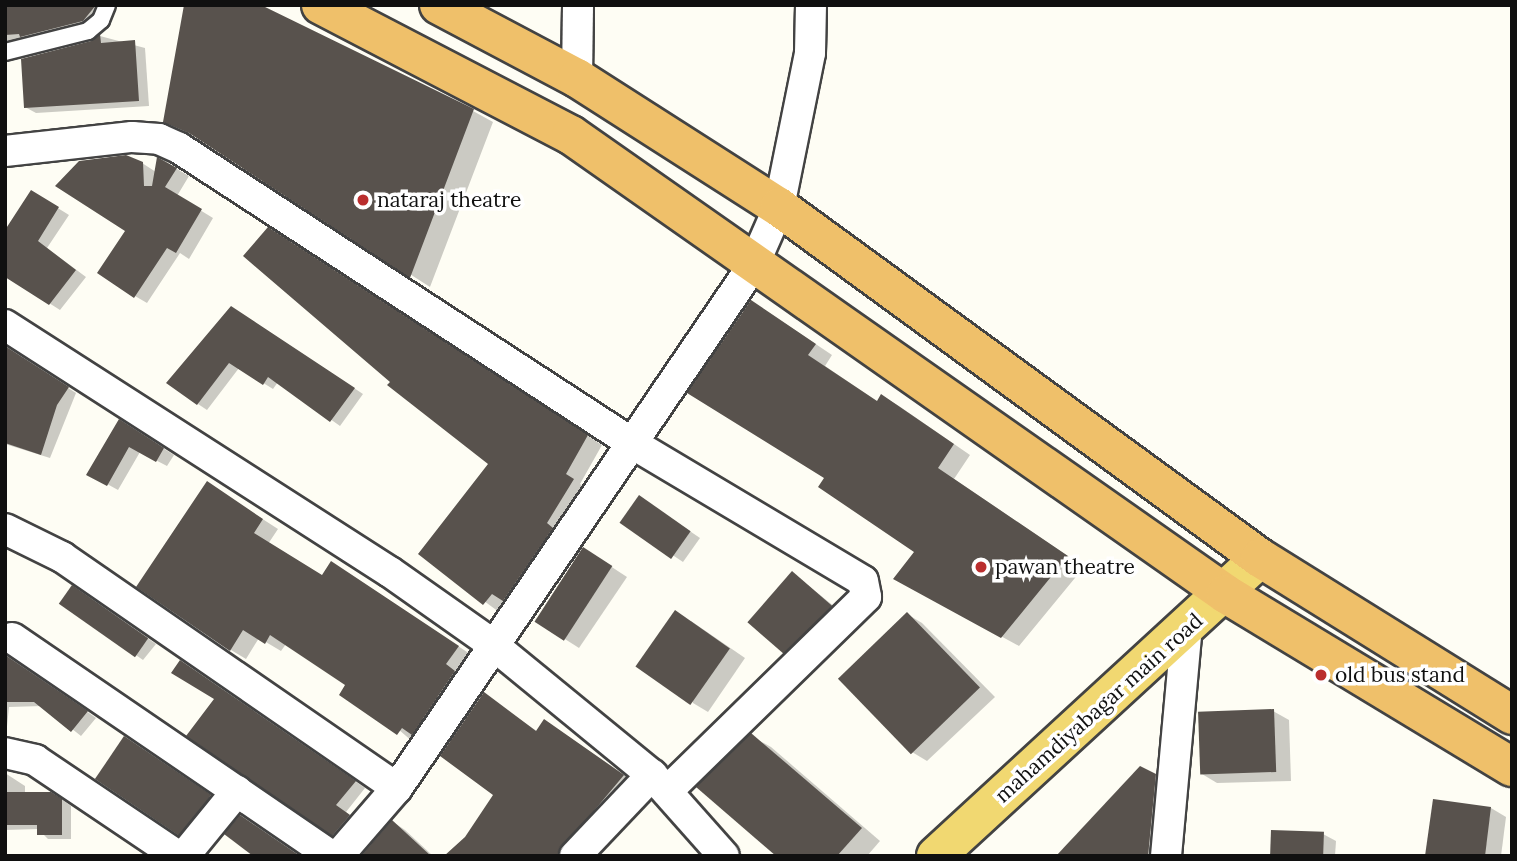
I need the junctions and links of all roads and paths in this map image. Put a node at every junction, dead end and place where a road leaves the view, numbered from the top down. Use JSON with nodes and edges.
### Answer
{"nodes":[{"id":1,"x":107,"y":5,"type":"edge"},
{"id":2,"x":321,"y":5,"type":"edge"},
{"id":3,"x":439,"y":5,"type":"edge"},
{"id":4,"x":578,"y":5,"type":"edge"},
{"id":5,"x":811,"y":5,"type":"edge"},
{"id":6,"x":5,"y":52,"type":"edge"},
{"id":7,"x":577,"y":78,"type":"junction"},
{"id":8,"x":5,"y":151,"type":"edge"},
{"id":9,"x":779,"y":207,"type":"junction"},
{"id":10,"x":754,"y":264,"type":"junction"},
{"id":11,"x":5,"y":325,"type":"edge"},
{"id":12,"x":635,"y":445,"type":"junction"},
{"id":13,"x":5,"y":529,"type":"edge"},
{"id":14,"x":1260,"y":558,"type":"junction"},
{"id":15,"x":1226,"y":594,"type":"junction"},
{"id":16,"x":1187,"y":626,"type":"junction"},
{"id":17,"x":12,"y":638,"type":"dead end"},
{"id":18,"x":492,"y":644,"type":"junction"},
{"id":19,"x":1512,"y":715,"type":"edge"},
{"id":20,"x":5,"y":753,"type":"edge"},
{"id":21,"x":1512,"y":767,"type":"edge"},
{"id":22,"x":659,"y":783,"type":"junction"},
{"id":23,"x":397,"y":788,"type":"junction"},
{"id":24,"x":237,"y":791,"type":"junction"},
{"id":25,"x":177,"y":856,"type":"edge"},
{"id":26,"x":184,"y":856,"type":"edge"},
{"id":27,"x":331,"y":856,"type":"edge"},
{"id":28,"x":338,"y":856,"type":"edge"},
{"id":29,"x":575,"y":856,"type":"edge"},
{"id":30,"x":724,"y":856,"type":"edge"},
{"id":31,"x":936,"y":856,"type":"edge"},
{"id":32,"x":1166,"y":856,"type":"edge"}],
"edges":[{"from":1,"to":6,"type":"lane"},
{"from":2,"to":10,"type":"highway"},
{"from":3,"to":7,"type":"highway"},
{"from":4,"to":7,"type":"street"},
{"from":5,"to":9,"type":"street"},
{"from":7,"to":9,"type":"highway"},
{"from":8,"to":12,"type":"street"},
{"from":9,"to":10,"type":"street"},
{"from":9,"to":14,"type":"highway"},
{"from":10,"to":12,"type":"street"},
{"from":10,"to":15,"type":"highway"},
{"from":11,"to":18,"type":"street"},
{"from":12,"to":18,"type":"street"},
{"from":12,"to":22,"type":"street"},
{"from":13,"to":23,"type":"street"},
{"from":14,"to":15,"type":"main road","name":"mahamdiyabagar main road"},
{"from":14,"to":19,"type":"highway"},
{"from":15,"to":16,"type":"main road","name":"mahamdiyabagar main road"},
{"from":15,"to":21,"type":"highway"},
{"from":16,"to":31,"type":"main road","name":"mahamdiyabagar main road"},
{"from":16,"to":32,"type":"street"},
{"from":17,"to":24,"type":"street"},
{"from":18,"to":22,"type":"street"},
{"from":18,"to":23,"type":"street"},
{"from":20,"to":25,"type":"street"},
{"from":22,"to":29,"type":"street"},
{"from":22,"to":30,"type":"street"},
{"from":23,"to":28,"type":"street"},
{"from":24,"to":26,"type":"street"},
{"from":24,"to":27,"type":"street"}]}
